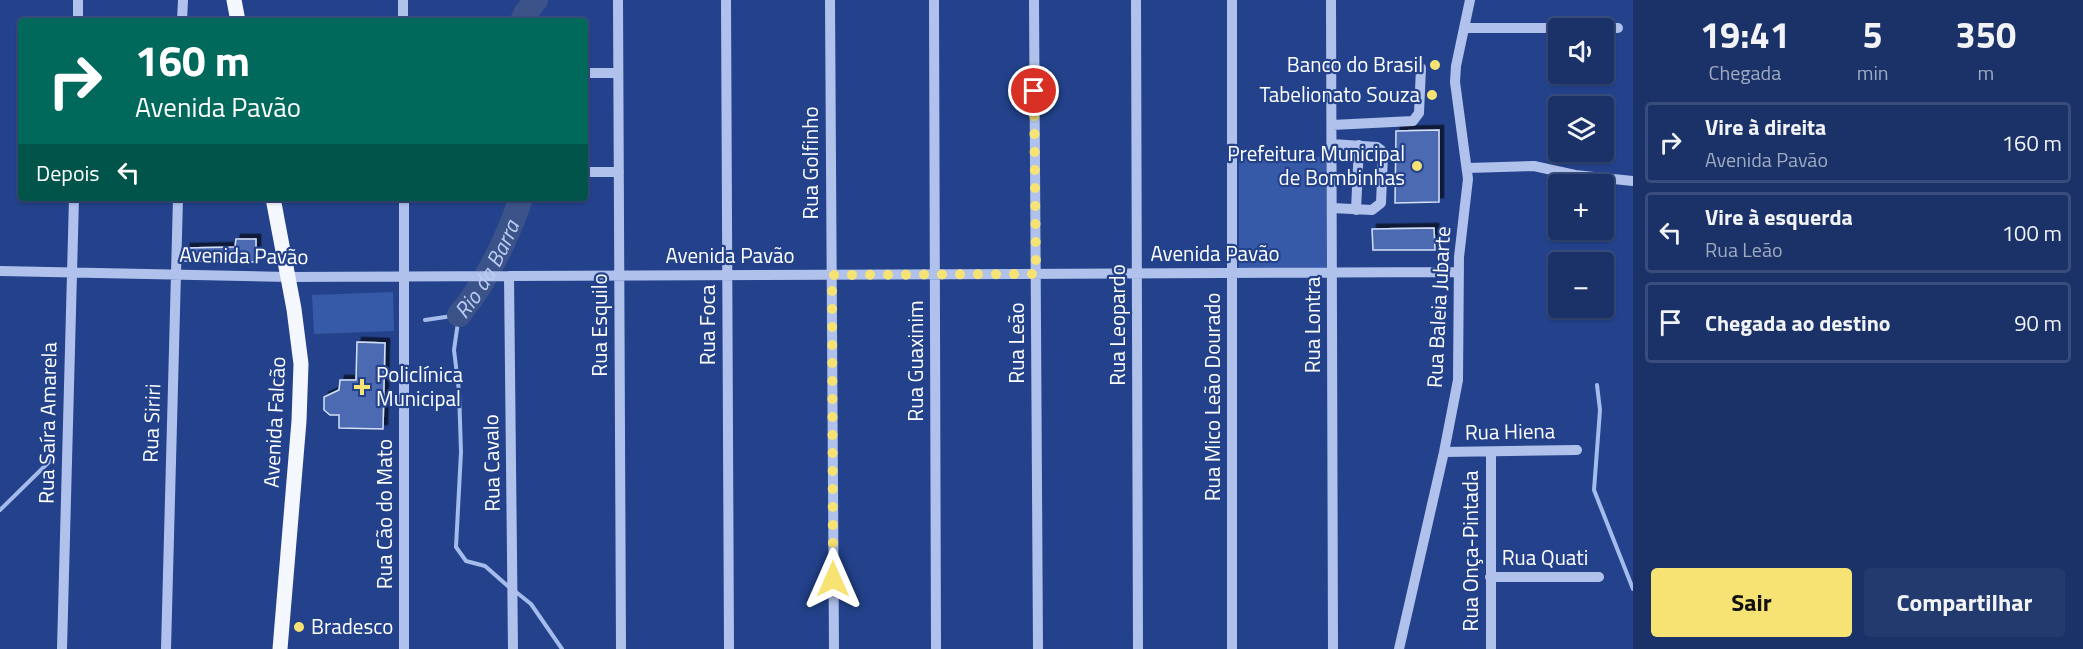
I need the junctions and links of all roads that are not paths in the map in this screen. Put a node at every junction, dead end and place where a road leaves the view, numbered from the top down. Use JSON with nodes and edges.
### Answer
{"nodes":[{"id":1,"x":78,"y":0,"type":"edge"},
{"id":2,"x":183,"y":0,"type":"edge"},
{"id":3,"x":234,"y":0,"type":"edge"},
{"id":4,"x":403,"y":0,"type":"edge"},
{"id":5,"x":618,"y":0,"type":"edge"},
{"id":6,"x":726,"y":0,"type":"edge"},
{"id":7,"x":830,"y":0,"type":"edge"},
{"id":8,"x":934,"y":0,"type":"edge"},
{"id":9,"x":1034,"y":0,"type":"edge"},
{"id":10,"x":1136,"y":0,"type":"edge"},
{"id":11,"x":1232,"y":0,"type":"edge"},
{"id":12,"x":1331,"y":0,"type":"edge"},
{"id":13,"x":1470,"y":0,"type":"edge"},
{"id":14,"x":78,"y":18,"type":"edge"},
{"id":15,"x":182,"y":18,"type":"edge"},
{"id":16,"x":237,"y":18,"type":"edge"},
{"id":17,"x":403,"y":18,"type":"edge"},
{"id":18,"x":1618,"y":27,"type":"dead end"},
{"id":19,"x":1464,"y":28,"type":"junction"},
{"id":20,"x":1421,"y":68,"type":"dead end"},
{"id":21,"x":588,"y":73,"type":"edge"},
{"id":22,"x":618,"y":73,"type":"junction"},
{"id":23,"x":1332,"y":125,"type":"junction"},
{"id":24,"x":1332,"y":144,"type":"junction"},
{"id":25,"x":1359,"y":145,"type":"junction"},
{"id":26,"x":1468,"y":168,"type":"junction"},
{"id":27,"x":619,"y":171,"type":"junction"},
{"id":28,"x":588,"y":172,"type":"edge"},
{"id":29,"x":1633,"y":181,"type":"edge"},
{"id":30,"x":74,"y":201,"type":"edge"},
{"id":31,"x":178,"y":201,"type":"edge"},
{"id":32,"x":274,"y":201,"type":"edge"},
{"id":33,"x":404,"y":201,"type":"edge"},
{"id":34,"x":1332,"y":208,"type":"junction"},
{"id":35,"x":1356,"y":210,"type":"junction"},
{"id":36,"x":0,"y":271,"type":"edge"},
{"id":37,"x":1459,"y":272,"type":"junction"},
{"id":38,"x":72,"y":273,"type":"junction"},
{"id":39,"x":1137,"y":273,"type":"junction"},
{"id":40,"x":1232,"y":273,"type":"junction"},
{"id":41,"x":1332,"y":273,"type":"junction"},
{"id":42,"x":935,"y":274,"type":"junction"},
{"id":43,"x":1036,"y":274,"type":"junction"},
{"id":44,"x":176,"y":275,"type":"junction"},
{"id":45,"x":728,"y":275,"type":"junction"},
{"id":46,"x":832,"y":275,"type":"junction"},
{"id":47,"x":509,"y":276,"type":"junction"},
{"id":48,"x":619,"y":276,"type":"junction"},
{"id":49,"x":288,"y":277,"type":"junction"},
{"id":50,"x":404,"y":277,"type":"junction"},
{"id":51,"x":1577,"y":450,"type":"dead end"},
{"id":52,"x":1444,"y":452,"type":"junction"},
{"id":53,"x":1491,"y":452,"type":"junction"},
{"id":54,"x":1490,"y":577,"type":"junction"},
{"id":55,"x":1599,"y":577,"type":"dead end"},
{"id":56,"x":62,"y":649,"type":"edge"},
{"id":57,"x":166,"y":649,"type":"edge"},
{"id":58,"x":280,"y":649,"type":"edge"},
{"id":59,"x":405,"y":649,"type":"edge"},
{"id":60,"x":513,"y":649,"type":"edge"},
{"id":61,"x":621,"y":649,"type":"edge"},
{"id":62,"x":729,"y":649,"type":"edge"},
{"id":63,"x":834,"y":649,"type":"edge"},
{"id":64,"x":936,"y":649,"type":"edge"},
{"id":65,"x":1038,"y":649,"type":"edge"},
{"id":66,"x":1138,"y":649,"type":"edge"},
{"id":67,"x":1232,"y":649,"type":"edge"},
{"id":68,"x":1333,"y":649,"type":"edge"},
{"id":69,"x":1398,"y":649,"type":"edge"},
{"id":70,"x":1491,"y":649,"type":"edge"}],
"edges":[{"from":1,"to":14,"type":"street"},
{"from":2,"to":15,"type":"street"},
{"from":3,"to":16,"type":"main road"},
{"from":4,"to":17,"type":"street"},
{"from":5,"to":22,"type":"street","name":"Rua Esquilo"},
{"from":6,"to":45,"type":"street","name":"Rua Foca"},
{"from":7,"to":46,"type":"street","name":"Rua Golfinho"},
{"from":8,"to":42,"type":"street","name":"Rua Guaxinim"},
{"from":9,"to":43,"type":"street","name":"Rua Leão"},
{"from":10,"to":39,"type":"street","name":"Rua Leopardo"},
{"from":11,"to":40,"type":"street","name":"Rua Mico Leão Dourado"},
{"from":12,"to":23,"type":"street","name":"Rua Lontra"},
{"from":13,"to":19,"type":"street","name":"Rua Baleia Jubarte"},
{"from":18,"to":19,"type":"street"},
{"from":19,"to":26,"type":"street","name":"Rua Baleia Jubarte"},
{"from":20,"to":23,"type":"street"},
{"from":21,"to":22,"type":"street"},
{"from":22,"to":27,"type":"street","name":"Rua Esquilo"},
{"from":23,"to":24,"type":"street","name":"Rua Lontra"},
{"from":24,"to":25,"type":"street"},
{"from":24,"to":34,"type":"street","name":"Rua Lontra"},
{"from":25,"to":35,"type":"street"},
{"from":25,"to":35,"type":"street"},
{"from":26,"to":29,"type":"street"},
{"from":26,"to":37,"type":"street","name":"Rua Baleia Jubarte"},
{"from":27,"to":28,"type":"street"},
{"from":27,"to":48,"type":"street","name":"Rua Esquilo"},
{"from":30,"to":38,"type":"street","name":"Rua Saíra Amarela"},
{"from":31,"to":44,"type":"street","name":"Rua Siriri"},
{"from":32,"to":49,"type":"main road","name":"Avenida Falcão"},
{"from":33,"to":50,"type":"street","name":"Rua Cão do Mato"},
{"from":34,"to":35,"type":"street"},
{"from":34,"to":41,"type":"street","name":"Rua Lontra"},
{"from":36,"to":38,"type":"street","name":"Avenida Pavão"},
{"from":37,"to":41,"type":"street","name":"Avenida Pavão"},
{"from":37,"to":52,"type":"street","name":"Rua Baleia Jubarte"},
{"from":38,"to":44,"type":"street","name":"Avenida Pavão"},
{"from":38,"to":56,"type":"street","name":"Rua Saíra Amarela"},
{"from":39,"to":40,"type":"street","name":"Avenida Pavão"},
{"from":39,"to":43,"type":"street","name":"Avenida Pavão"},
{"from":39,"to":66,"type":"street","name":"Rua Leopardo"},
{"from":40,"to":41,"type":"street","name":"Avenida Pavão"},
{"from":40,"to":67,"type":"street","name":"Rua Mico Leão Dourado"},
{"from":41,"to":68,"type":"street","name":"Rua Lontra"},
{"from":42,"to":43,"type":"street","name":"Avenida Pavão"},
{"from":42,"to":46,"type":"street","name":"Avenida Pavão"},
{"from":42,"to":64,"type":"street","name":"Rua Guaxinim"},
{"from":43,"to":65,"type":"street","name":"Rua Leão"},
{"from":44,"to":49,"type":"street","name":"Avenida Pavão"},
{"from":44,"to":57,"type":"street","name":"Rua Siriri"},
{"from":45,"to":46,"type":"street","name":"Avenida Pavão"},
{"from":45,"to":48,"type":"street","name":"Avenida Pavão"},
{"from":45,"to":62,"type":"street","name":"Rua Foca"},
{"from":46,"to":63,"type":"street","name":"Rua Golfinho"},
{"from":47,"to":48,"type":"street","name":"Avenida Pavão"},
{"from":47,"to":50,"type":"street","name":"Avenida Pavão"},
{"from":47,"to":60,"type":"street","name":"Rua Cavalo"},
{"from":48,"to":61,"type":"street","name":"Rua Esquilo"},
{"from":49,"to":50,"type":"street","name":"Avenida Pavão"},
{"from":49,"to":58,"type":"main road","name":"Avenida Falcão"},
{"from":50,"to":59,"type":"street","name":"Rua Cão do Mato"},
{"from":51,"to":53,"type":"street","name":"Rua Hiena"},
{"from":52,"to":53,"type":"street","name":"Rua Hiena"},
{"from":52,"to":69,"type":"street","name":"Rua Baleia Jubarte"},
{"from":53,"to":54,"type":"street","name":"Rua Onça-Pintada"},
{"from":54,"to":55,"type":"street","name":"Rua Quati"},
{"from":54,"to":70,"type":"street","name":"Rua Onça-Pintada"}]}
